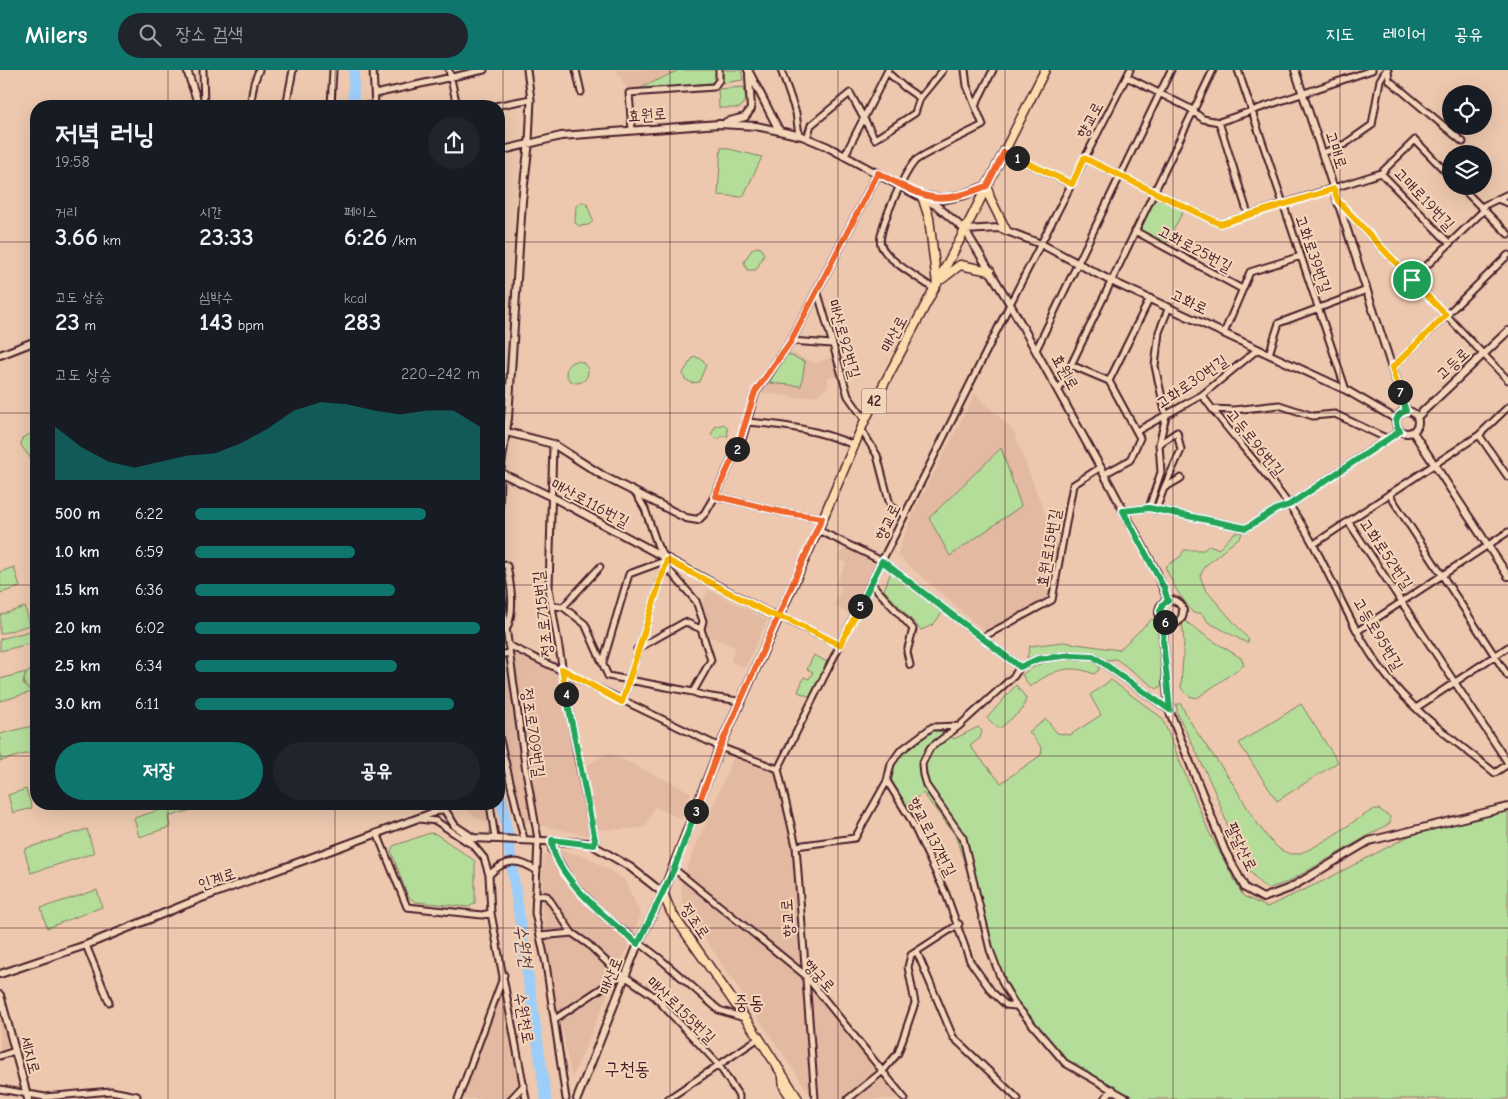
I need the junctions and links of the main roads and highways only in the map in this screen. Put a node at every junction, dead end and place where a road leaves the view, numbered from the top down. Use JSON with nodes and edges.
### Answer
{"nodes":[{"id":1,"x":1045,"y":70,"type":"edge"},
{"id":2,"x":987,"y":186,"type":"junction"},
{"id":3,"x":1006,"y":230,"type":"road end"},
{"id":4,"x":990,"y":271,"type":"road end"},
{"id":5,"x":936,"y":286,"type":"junction"},
{"id":6,"x":663,"y":893,"type":"joint"},
{"id":7,"x":783,"y":1076,"type":"junction"},
{"id":8,"x":792,"y":1099,"type":"edge"},
{"id":9,"x":798,"y":1099,"type":"edge"}],
"edges":[{"from":1,"to":2,"type":"main road","name":"매산로","number":"42"},
{"from":2,"to":3,"type":"main road"},
{"from":2,"to":5,"type":"main road","name":"매산로","number":"42"},
{"from":2,"to":5,"type":"main road"},
{"from":4,"to":5,"type":"main road"},
{"from":5,"to":6,"type":"main road","name":"매산로","number":"42"},
{"from":6,"to":7,"type":"main road","name":"정조로"},
{"from":7,"to":8,"type":"main road"},
{"from":7,"to":9,"type":"main road","name":"정조로"}]}
